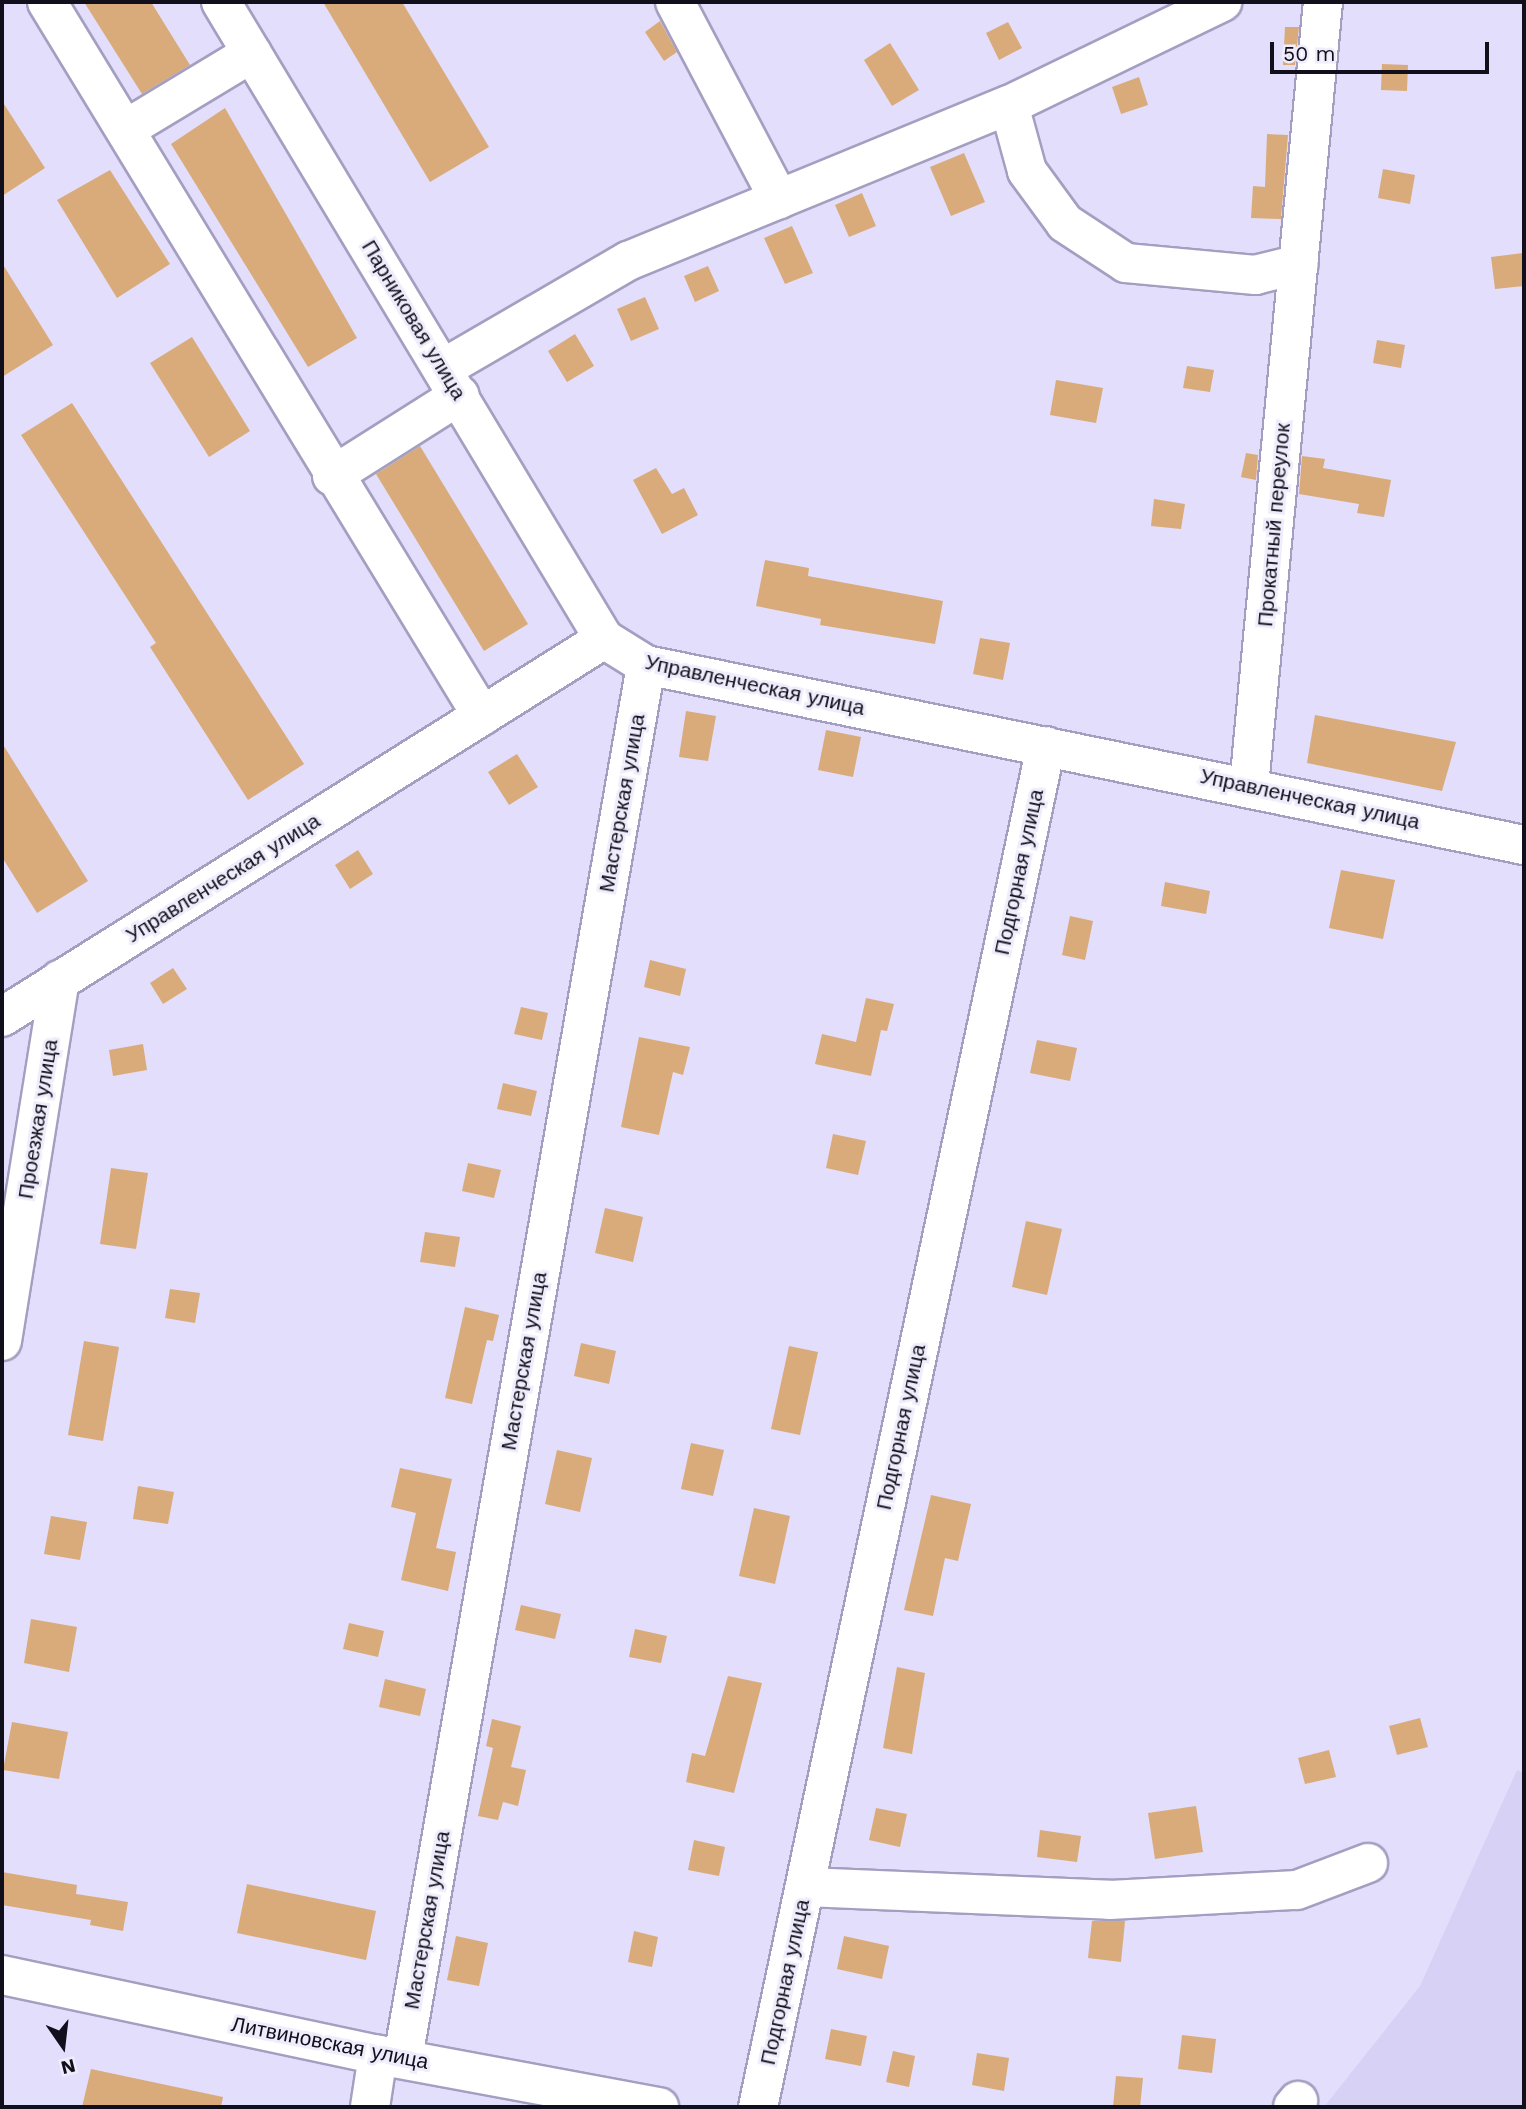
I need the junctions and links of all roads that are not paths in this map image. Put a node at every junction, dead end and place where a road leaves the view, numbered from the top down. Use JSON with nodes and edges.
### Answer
{"nodes":[{"id":1,"x":47,"y":2,"type":"edge"},
{"id":2,"x":221,"y":2,"type":"edge"},
{"id":3,"x":675,"y":2,"type":"edge"},
{"id":4,"x":1222,"y":2,"type":"edge"},
{"id":5,"x":1323,"y":2,"type":"edge"},
{"id":6,"x":252,"y":53,"type":"junction"},
{"id":7,"x":1009,"y":104,"type":"junction"},
{"id":8,"x":126,"y":129,"type":"junction"},
{"id":9,"x":779,"y":199,"type":"junction"},
{"id":10,"x":1299,"y":264,"type":"junction"},
{"id":11,"x":452,"y":382,"type":"junction"},
{"id":12,"x":332,"y":476,"type":"junction"},
{"id":13,"x":604,"y":639,"type":"junction"},
{"id":14,"x":646,"y":665,"type":"junction"},
{"id":15,"x":482,"y":716,"type":"junction"},
{"id":16,"x":1046,"y":746,"type":"junction"},
{"id":17,"x":1249,"y":786,"type":"junction"},
{"id":18,"x":1524,"y":845,"type":"edge"},
{"id":19,"x":60,"y":980,"type":"junction"},
{"id":20,"x":2,"y":1017,"type":"edge"},
{"id":21,"x":2,"y":1341,"type":"edge"},
{"id":22,"x":1368,"y":1863,"type":"dead end"},
{"id":23,"x":806,"y":1887,"type":"junction"},
{"id":24,"x":2,"y":1975,"type":"edge"},
{"id":25,"x":391,"y":2057,"type":"junction"},
{"id":26,"x":370,"y":2107,"type":"edge"},
{"id":27,"x":659,"y":2107,"type":"edge"},
{"id":28,"x":758,"y":2107,"type":"edge"}],
"edges":[{"from":1,"to":8,"type":"street"},
{"from":2,"to":6,"type":"street","name":"Парниковая улица"},
{"from":3,"to":9,"type":"street"},
{"from":4,"to":7,"type":"street"},
{"from":5,"to":10,"type":"street","name":"Прокатный переулок"},
{"from":6,"to":8,"type":"street"},
{"from":6,"to":11,"type":"street","name":"Парниковая улица"},
{"from":7,"to":9,"type":"street"},
{"from":7,"to":10,"type":"street"},
{"from":8,"to":12,"type":"street"},
{"from":9,"to":11,"type":"street"},
{"from":10,"to":17,"type":"street","name":"Прокатный переулок"},
{"from":11,"to":12,"type":"street"},
{"from":11,"to":13,"type":"street","name":"Парниковая улица"},
{"from":12,"to":15,"type":"street"},
{"from":13,"to":14,"type":"street","name":"Управленческая улица"},
{"from":13,"to":15,"type":"street","name":"Управленческая улица"},
{"from":14,"to":16,"type":"street","name":"Управленческая улица"},
{"from":14,"to":25,"type":"street","name":"Мастерская улица"},
{"from":15,"to":19,"type":"street","name":"Управленческая улица"},
{"from":16,"to":17,"type":"street","name":"Управленческая улица"},
{"from":16,"to":23,"type":"street","name":"Подгорная улица"},
{"from":17,"to":18,"type":"street","name":"Управленческая улица"},
{"from":19,"to":20,"type":"street","name":"Управленческая улица"},
{"from":19,"to":21,"type":"street","name":"Проезжая улица"},
{"from":22,"to":23,"type":"street"},
{"from":23,"to":28,"type":"street","name":"Подгорная улица"},
{"from":24,"to":25,"type":"street","name":"Литвиновская улица"},
{"from":25,"to":26,"type":"street","name":"Мастерская улица"},
{"from":25,"to":27,"type":"street","name":"Литвиновская улица"}]}
